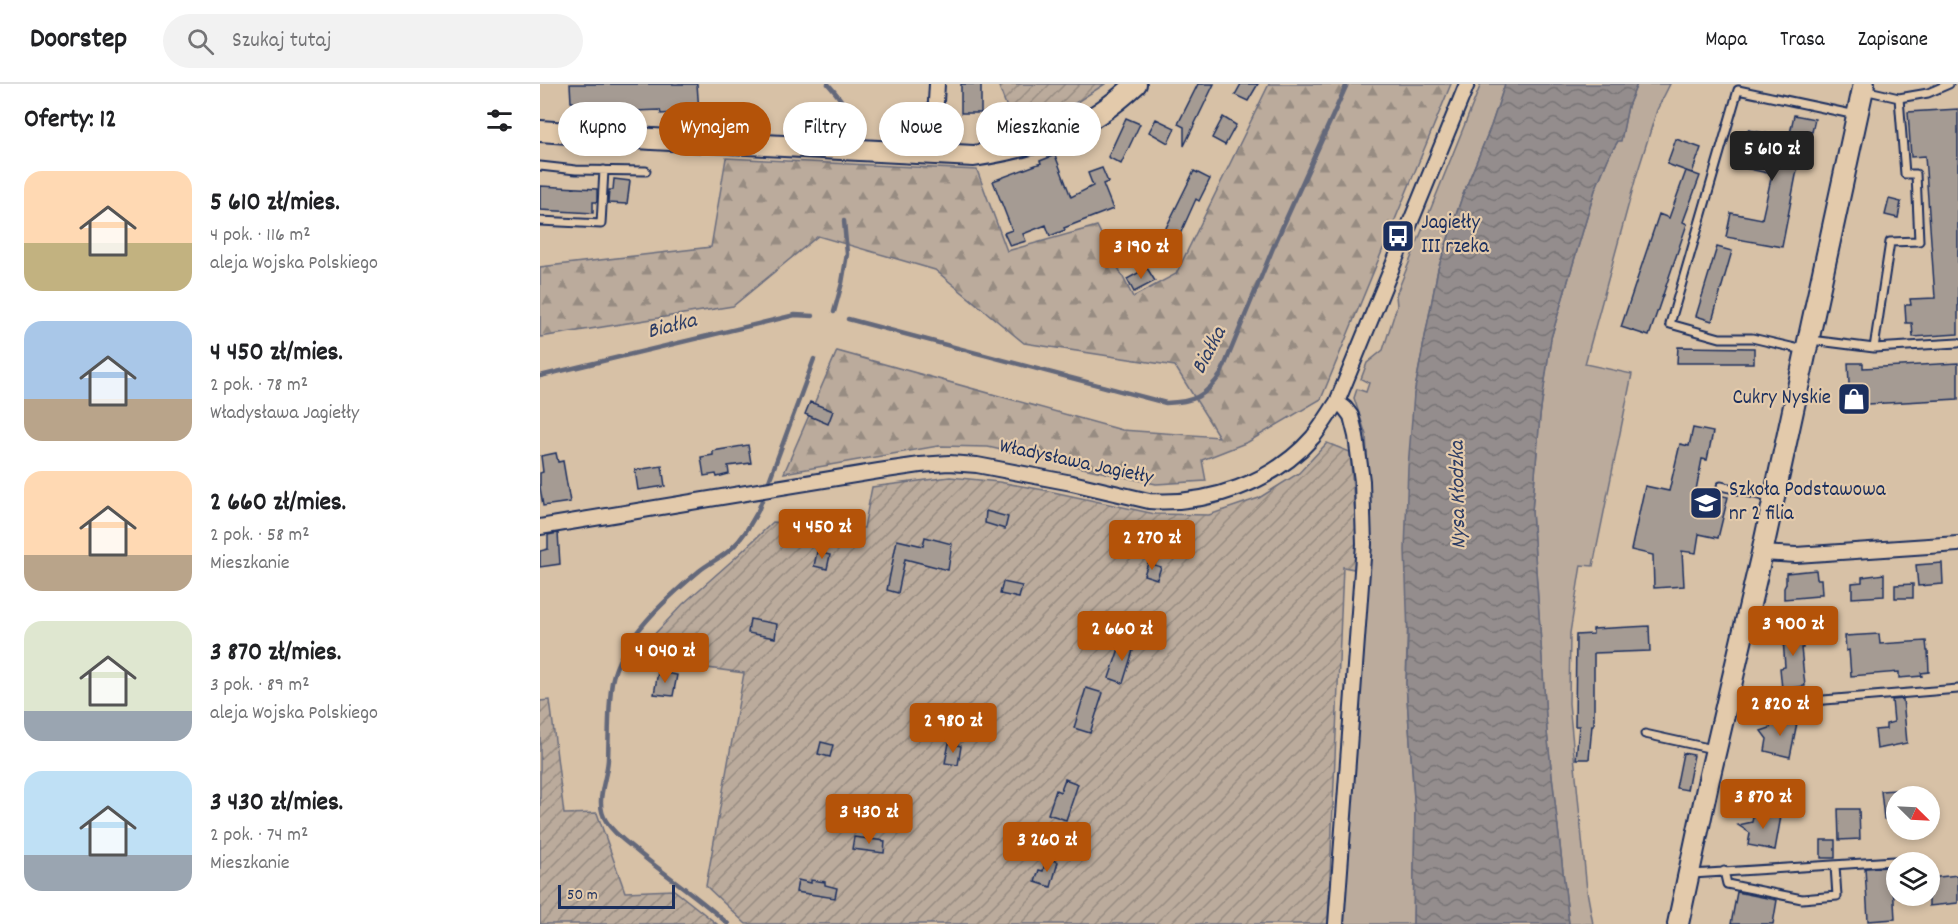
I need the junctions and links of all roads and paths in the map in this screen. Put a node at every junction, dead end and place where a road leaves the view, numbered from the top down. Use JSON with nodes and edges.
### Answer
{"nodes":[{"id":1,"x":937,"y":84,"type":"edge"},
{"id":2,"x":1136,"y":84,"type":"edge"},
{"id":3,"x":1467,"y":84,"type":"edge"},
{"id":4,"x":1949,"y":84,"type":"edge"},
{"id":5,"x":1739,"y":87,"type":"edge"},
{"id":6,"x":1863,"y":87,"type":"edge"},
{"id":7,"x":1899,"y":98,"type":"junction"},
{"id":8,"x":936,"y":102,"type":"edge"},
{"id":9,"x":1857,"y":115,"type":"junction"},
{"id":10,"x":540,"y":131,"type":"edge"},
{"id":11,"x":879,"y":151,"type":"edge"},
{"id":12,"x":964,"y":156,"type":"edge"},
{"id":13,"x":540,"y":166,"type":"edge"},
{"id":14,"x":604,"y":170,"type":"junction"},
{"id":15,"x":646,"y":171,"type":"dead end"},
{"id":16,"x":540,"y":221,"type":"edge"},
{"id":17,"x":1958,"y":343,"type":"edge"},
{"id":18,"x":1807,"y":345,"type":"junction"},
{"id":19,"x":1874,"y":348,"type":"junction"},
{"id":20,"x":1337,"y":402,"type":"junction"},
{"id":21,"x":1721,"y":486,"type":"dead end"},
{"id":22,"x":1774,"y":498,"type":"junction"},
{"id":23,"x":540,"y":527,"type":"edge"},
{"id":24,"x":1958,"y":544,"type":"edge"},
{"id":25,"x":1762,"y":553,"type":"junction"},
{"id":26,"x":1958,"y":689,"type":"edge"},
{"id":27,"x":1725,"y":709,"type":"junction"},
{"id":28,"x":1645,"y":734,"type":"dead end"},
{"id":29,"x":1716,"y":749,"type":"junction"},
{"id":30,"x":1886,"y":862,"type":"edge"},
{"id":31,"x":1835,"y":866,"type":"junction"},
{"id":32,"x":1724,"y":871,"type":"junction"},
{"id":33,"x":1689,"y":874,"type":"junction"},
{"id":34,"x":1339,"y":922,"type":"edge"},
{"id":35,"x":1678,"y":924,"type":"edge"}],
"edges":[{"from":1,"to":8,"type":"street"},
{"from":2,"to":12,"type":"street"},
{"from":3,"to":20,"type":"street","name":"Władysława Jagiełły"},
{"from":4,"to":7,"type":"lane"},
{"from":5,"to":9,"type":"lane"},
{"from":5,"to":18,"type":"lane"},
{"from":6,"to":7,"type":"lane"},
{"from":6,"to":9,"type":"street"},
{"from":7,"to":19,"type":"lane"},
{"from":9,"to":18,"type":"street"},
{"from":10,"to":11,"type":"street"},
{"from":13,"to":14,"type":"lane"},
{"from":14,"to":15,"type":"lane"},
{"from":14,"to":16,"type":"lane"},
{"from":17,"to":19,"type":"lane"},
{"from":18,"to":19,"type":"lane"},
{"from":18,"to":22,"type":"street"},
{"from":20,"to":23,"type":"street","name":"Władysława Jagiełły"},
{"from":20,"to":34,"type":"street"},
{"from":21,"to":22,"type":"lane"},
{"from":22,"to":25,"type":"street"},
{"from":24,"to":25,"type":"street"},
{"from":25,"to":27,"type":"street"},
{"from":26,"to":27,"type":"lane"},
{"from":27,"to":29,"type":"street"},
{"from":28,"to":29,"type":"lane"},
{"from":29,"to":33,"type":"street"},
{"from":30,"to":31,"type":"lane"},
{"from":31,"to":32,"type":"lane"},
{"from":31,"to":32,"type":"lane"},
{"from":32,"to":33,"type":"lane"},
{"from":33,"to":35,"type":"street"}]}
